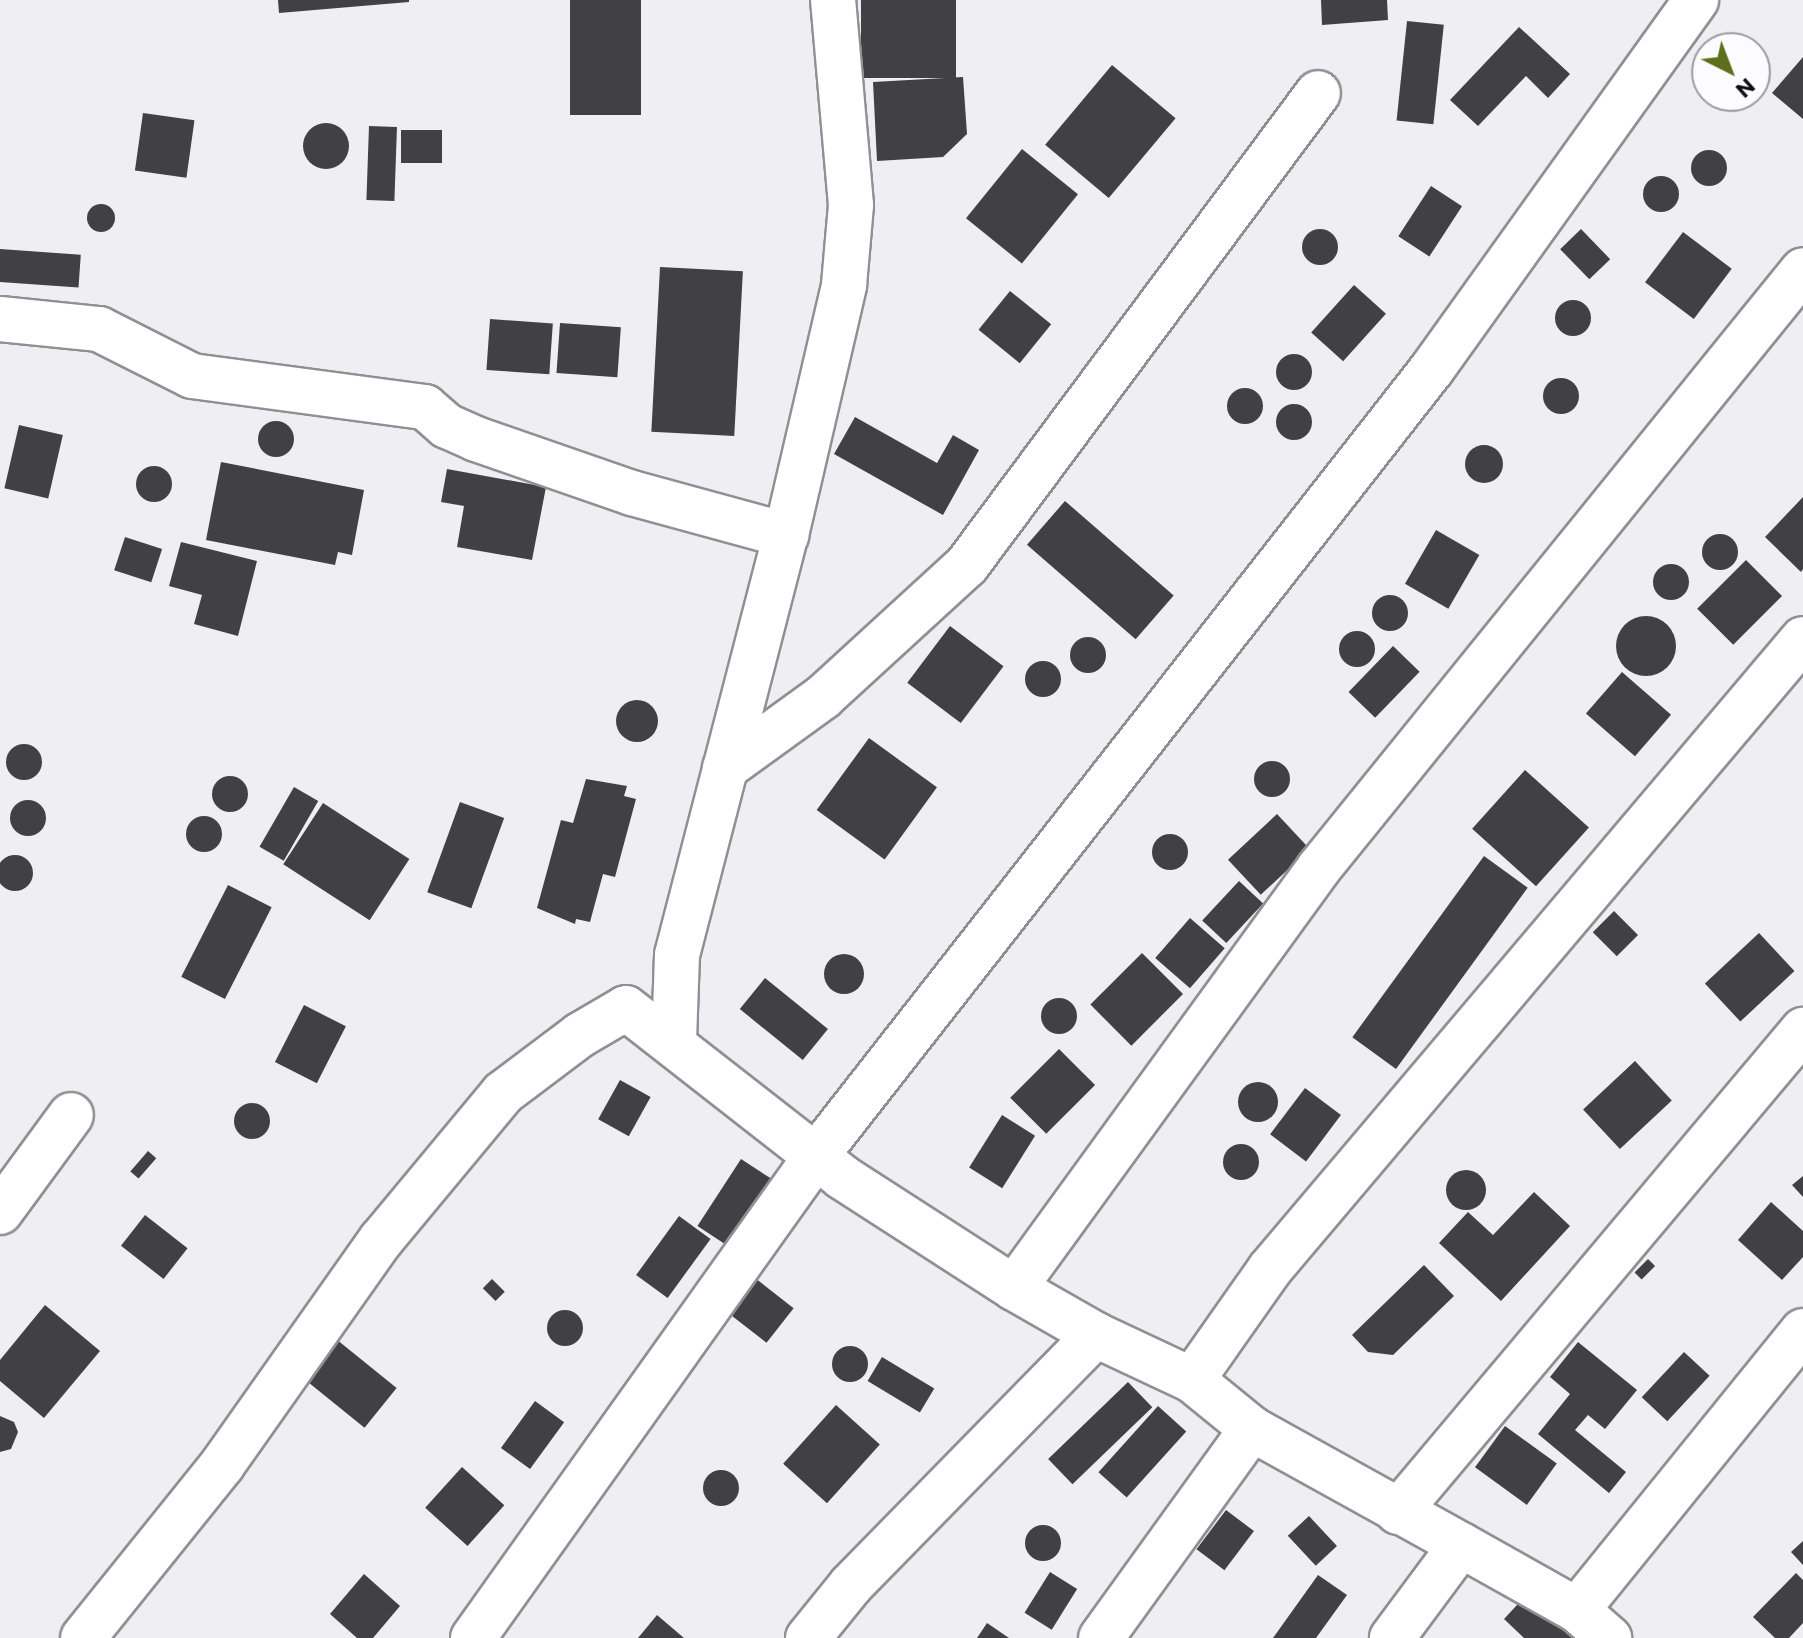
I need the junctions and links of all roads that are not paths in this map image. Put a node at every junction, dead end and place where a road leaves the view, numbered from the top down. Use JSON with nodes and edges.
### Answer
{"nodes":[{"id":1,"x":833,"y":0,"type":"edge"},
{"id":2,"x":1696,"y":0,"type":"edge"},
{"id":3,"x":1318,"y":93,"type":"dead end"},
{"id":4,"x":1803,"y":270,"type":"edge"},
{"id":5,"x":0,"y":319,"type":"edge"},
{"id":6,"x":786,"y":535,"type":"junction"},
{"id":7,"x":1803,"y":639,"type":"edge"},
{"id":8,"x":725,"y":768,"type":"junction"},
{"id":9,"x":1803,"y":1030,"type":"edge"},
{"id":10,"x":674,"y":1041,"type":"junction"},
{"id":11,"x":71,"y":1115,"type":"dead end"},
{"id":12,"x":816,"y":1156,"type":"junction"},
{"id":13,"x":0,"y":1212,"type":"edge"},
{"id":14,"x":1014,"y":1288,"type":"junction"},
{"id":15,"x":1803,"y":1331,"type":"edge"},
{"id":16,"x":1096,"y":1335,"type":"junction"},
{"id":17,"x":1192,"y":1380,"type":"junction"},
{"id":18,"x":1252,"y":1429,"type":"junction"},
{"id":19,"x":1398,"y":1512,"type":"junction"},
{"id":20,"x":1461,"y":1545,"type":"junction"},
{"id":21,"x":1577,"y":1610,"type":"junction"},
{"id":22,"x":83,"y":1638,"type":"edge"},
{"id":23,"x":473,"y":1638,"type":"edge"},
{"id":24,"x":808,"y":1638,"type":"edge"},
{"id":25,"x":1101,"y":1638,"type":"edge"},
{"id":26,"x":1392,"y":1638,"type":"edge"},
{"id":27,"x":1609,"y":1638,"type":"edge"}],
"edges":[{"from":1,"to":6,"type":"street"},
{"from":2,"to":12,"type":"street"},
{"from":3,"to":8,"type":"street"},
{"from":4,"to":14,"type":"street"},
{"from":5,"to":6,"type":"street"},
{"from":6,"to":8,"type":"street"},
{"from":7,"to":17,"type":"street"},
{"from":8,"to":10,"type":"street"},
{"from":9,"to":19,"type":"street"},
{"from":10,"to":12,"type":"street"},
{"from":10,"to":22,"type":"street"},
{"from":11,"to":13,"type":"street"},
{"from":12,"to":14,"type":"street"},
{"from":12,"to":23,"type":"street"},
{"from":14,"to":16,"type":"street"},
{"from":15,"to":21,"type":"street"},
{"from":16,"to":17,"type":"street"},
{"from":16,"to":24,"type":"street"},
{"from":17,"to":18,"type":"street"},
{"from":18,"to":19,"type":"street"},
{"from":18,"to":25,"type":"street"},
{"from":19,"to":20,"type":"street"},
{"from":20,"to":21,"type":"street"},
{"from":20,"to":26,"type":"street"},
{"from":21,"to":27,"type":"street"}]}
